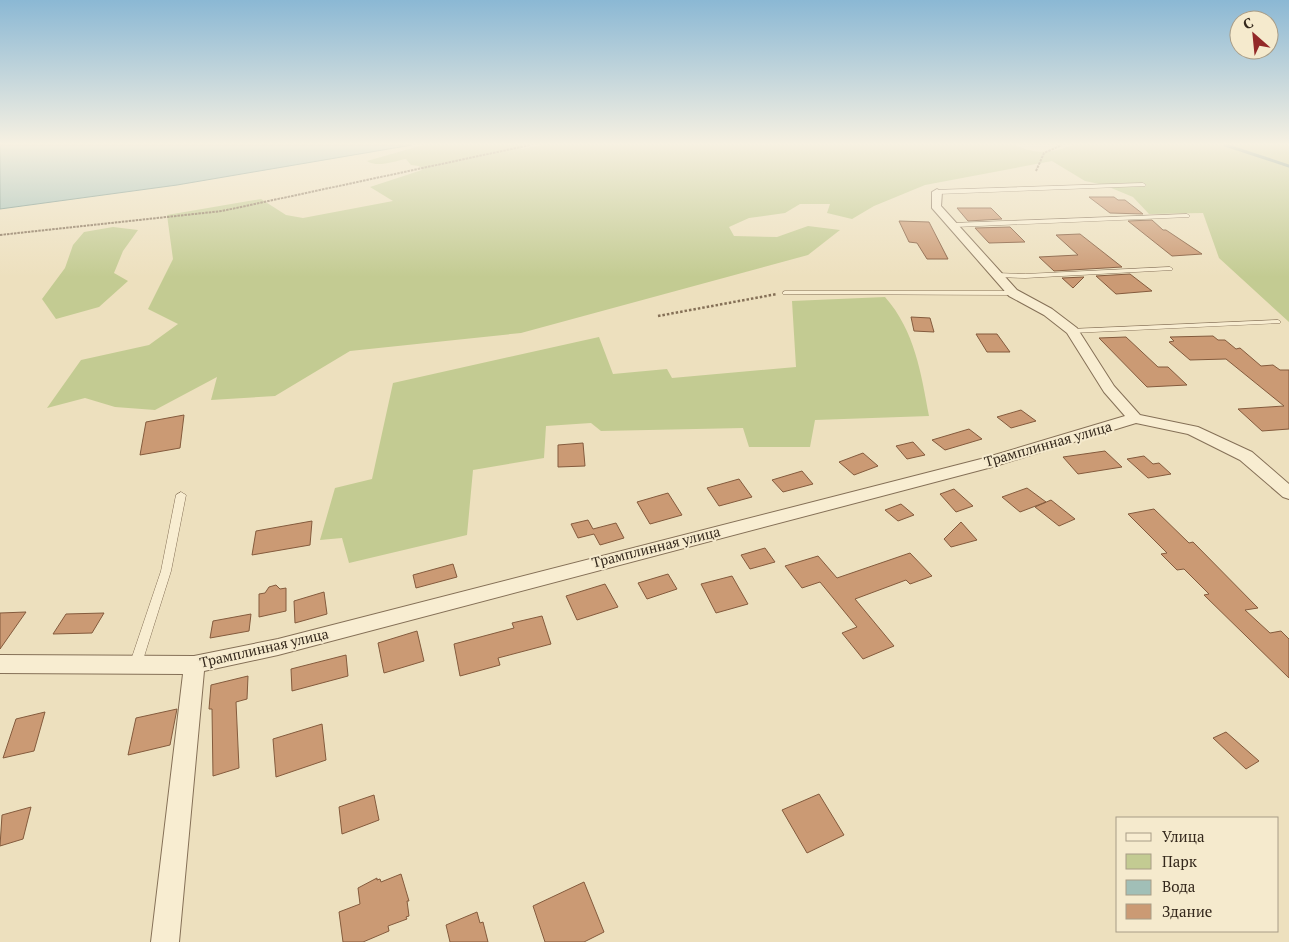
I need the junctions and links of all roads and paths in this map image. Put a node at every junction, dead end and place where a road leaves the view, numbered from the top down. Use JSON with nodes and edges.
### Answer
{"nodes":[{"id":1,"x":335,"y":189,"type":"edge"},
{"id":2,"x":1026,"y":189,"type":"edge"},
{"id":3,"x":937,"y":192,"type":"joint"},
{"id":4,"x":1187,"y":216,"type":"dead end"},
{"id":5,"x":954,"y":225,"type":"junction"},
{"id":6,"x":0,"y":235,"type":"edge"},
{"id":7,"x":1170,"y":269,"type":"dead end"},
{"id":8,"x":995,"y":276,"type":"junction"},
{"id":9,"x":785,"y":292,"type":"joint"},
{"id":10,"x":1013,"y":292,"type":"junction"},
{"id":11,"x":658,"y":316,"type":"dead end"},
{"id":12,"x":1278,"y":322,"type":"dead end"},
{"id":13,"x":1072,"y":331,"type":"junction"},
{"id":14,"x":1135,"y":418,"type":"junction"},
{"id":15,"x":1289,"y":493,"type":"edge"},
{"id":16,"x":181,"y":495,"type":"dead end"},
{"id":17,"x":136,"y":663,"type":"junction"},
{"id":18,"x":0,"y":664,"type":"edge"},
{"id":19,"x":194,"y":664,"type":"junction"},
{"id":20,"x":166,"y":942,"type":"edge"}],
"edges":[{"from":1,"to":6,"type":"path"},
{"from":2,"to":3,"type":"lane"},
{"from":3,"to":5,"type":"street"},
{"from":4,"to":5,"type":"lane"},
{"from":5,"to":8,"type":"street"},
{"from":7,"to":8,"type":"lane"},
{"from":8,"to":10,"type":"street"},
{"from":9,"to":10,"type":"lane"},
{"from":9,"to":11,"type":"path"},
{"from":10,"to":13,"type":"street"},
{"from":12,"to":13,"type":"lane"},
{"from":13,"to":14,"type":"street"},
{"from":14,"to":15,"type":"street","name":"Трамплинная улица"},
{"from":14,"to":19,"type":"street","name":"Трамплинная улица"},
{"from":16,"to":17,"type":"lane"},
{"from":17,"to":18,"type":"street","name":"Трамплинная улица"},
{"from":17,"to":19,"type":"street","name":"Трамплинная улица"},
{"from":19,"to":20,"type":"street"}]}
